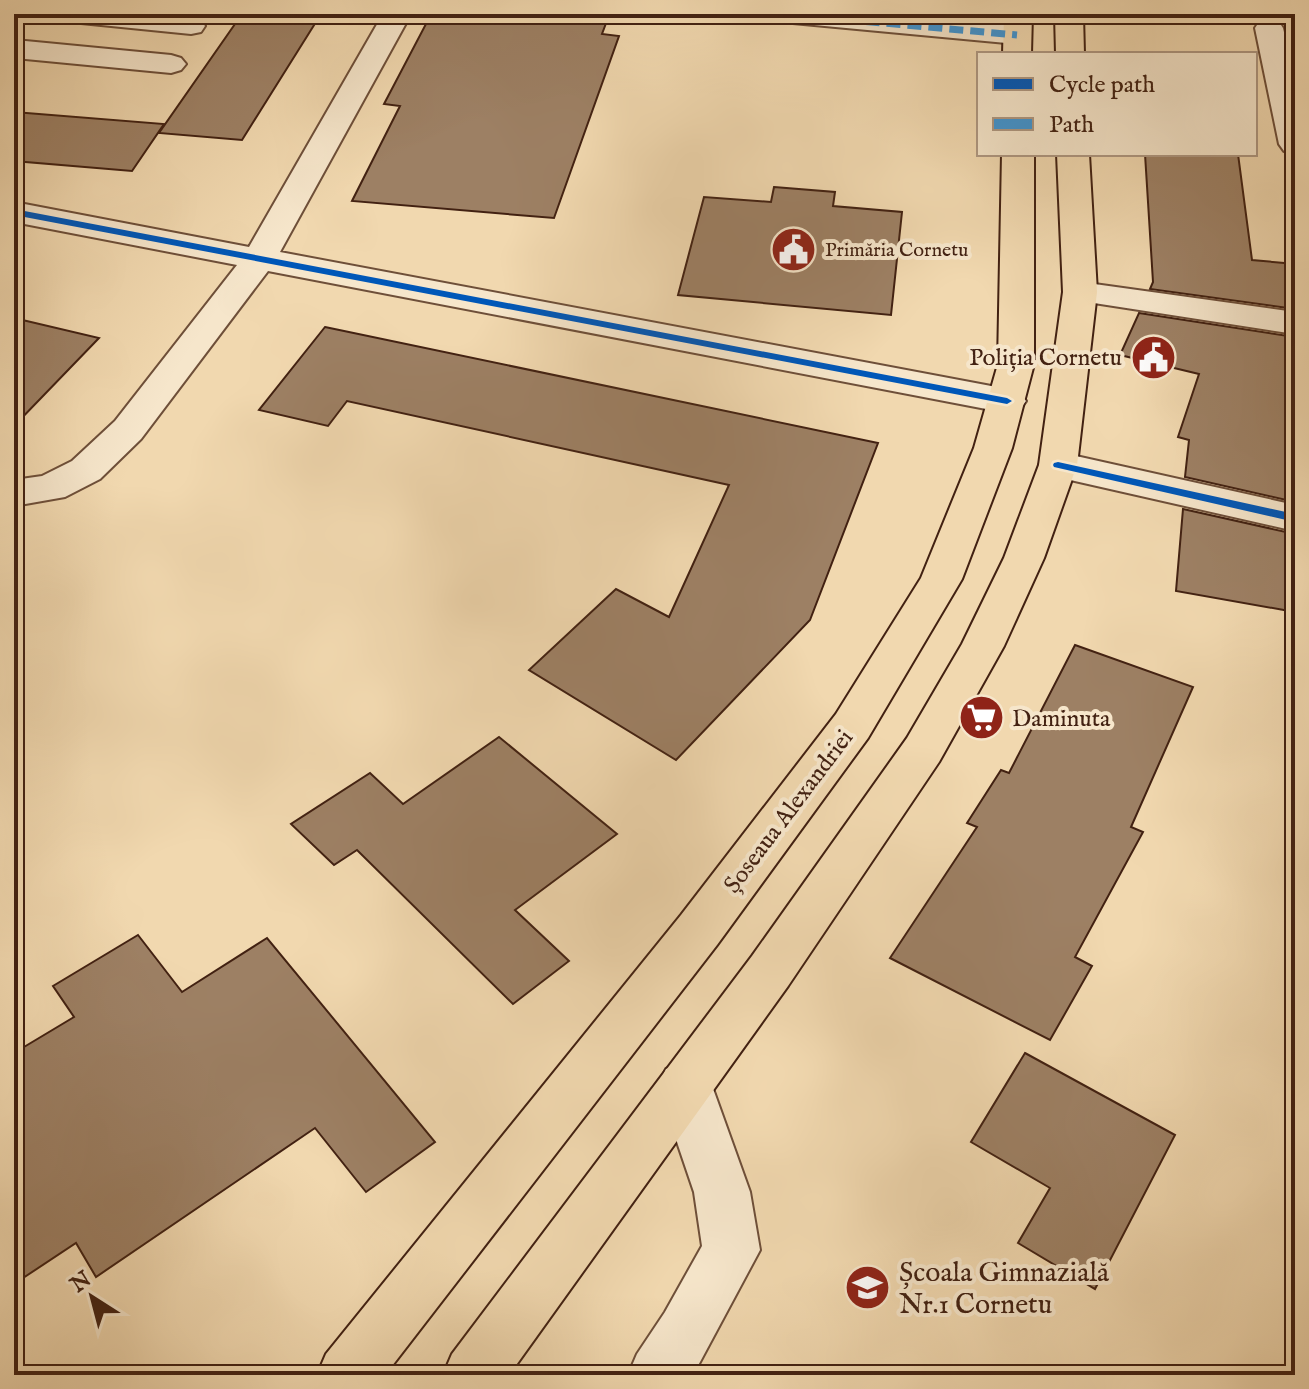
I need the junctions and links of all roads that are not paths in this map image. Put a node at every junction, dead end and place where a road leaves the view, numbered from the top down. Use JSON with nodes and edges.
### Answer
{"nodes":[{"id":1,"x":71,"y":14,"type":"edge"},
{"id":2,"x":397,"y":14,"type":"edge"},
{"id":3,"x":782,"y":14,"type":"edge"},
{"id":4,"x":1069,"y":14,"type":"edge"},
{"id":5,"x":35,"y":26,"type":"dead end"},
{"id":6,"x":191,"y":26,"type":"dead end"},
{"id":7,"x":1269,"y":28,"type":"dead end"},
{"id":8,"x":1018,"y":34,"type":"edge"},
{"id":9,"x":15,"y":50,"type":"edge"},
{"id":10,"x":1070,"y":52,"type":"edge"},
{"id":11,"x":171,"y":64,"type":"dead end"},
{"id":12,"x":1295,"y":144,"type":"edge"},
{"id":13,"x":1018,"y":156,"type":"edge"},
{"id":14,"x":1073,"y":156,"type":"edge"},
{"id":15,"x":14,"y":212,"type":"edge"},
{"id":16,"x":259,"y":259,"type":"junction"},
{"id":17,"x":1080,"y":292,"type":"junction"},
{"id":18,"x":1295,"y":323,"type":"edge"},
{"id":19,"x":1007,"y":401,"type":"junction"},
{"id":20,"x":1058,"y":465,"type":"junction"},
{"id":21,"x":14,"y":493,"type":"edge"},
{"id":22,"x":1295,"y":518,"type":"edge"},
{"id":23,"x":685,"y":1086,"type":"junction"},
{"id":24,"x":347,"y":1375,"type":"edge"},
{"id":25,"x":473,"y":1375,"type":"edge"},
{"id":26,"x":658,"y":1375,"type":"edge"}],
"edges":[{"from":1,"to":6,"type":"street"},
{"from":2,"to":16,"type":"street"},
{"from":3,"to":8,"type":"street"},
{"from":4,"to":10,"type":"highway"},
{"from":5,"to":9,"type":"street"},
{"from":7,"to":12,"type":"street"},
{"from":9,"to":11,"type":"street"},
{"from":13,"to":19,"type":"highway","name":"Șoseaua Alexandriei"},
{"from":14,"to":17,"type":"highway"},
{"from":15,"to":16,"type":"street"},
{"from":16,"to":19,"type":"street"},
{"from":16,"to":21,"type":"street"},
{"from":17,"to":18,"type":"street"},
{"from":17,"to":20,"type":"highway"},
{"from":19,"to":24,"type":"highway","name":"Șoseaua Alexandriei"},
{"from":20,"to":22,"type":"street"},
{"from":20,"to":23,"type":"highway"},
{"from":23,"to":25,"type":"highway"},
{"from":23,"to":26,"type":"street"}]}
